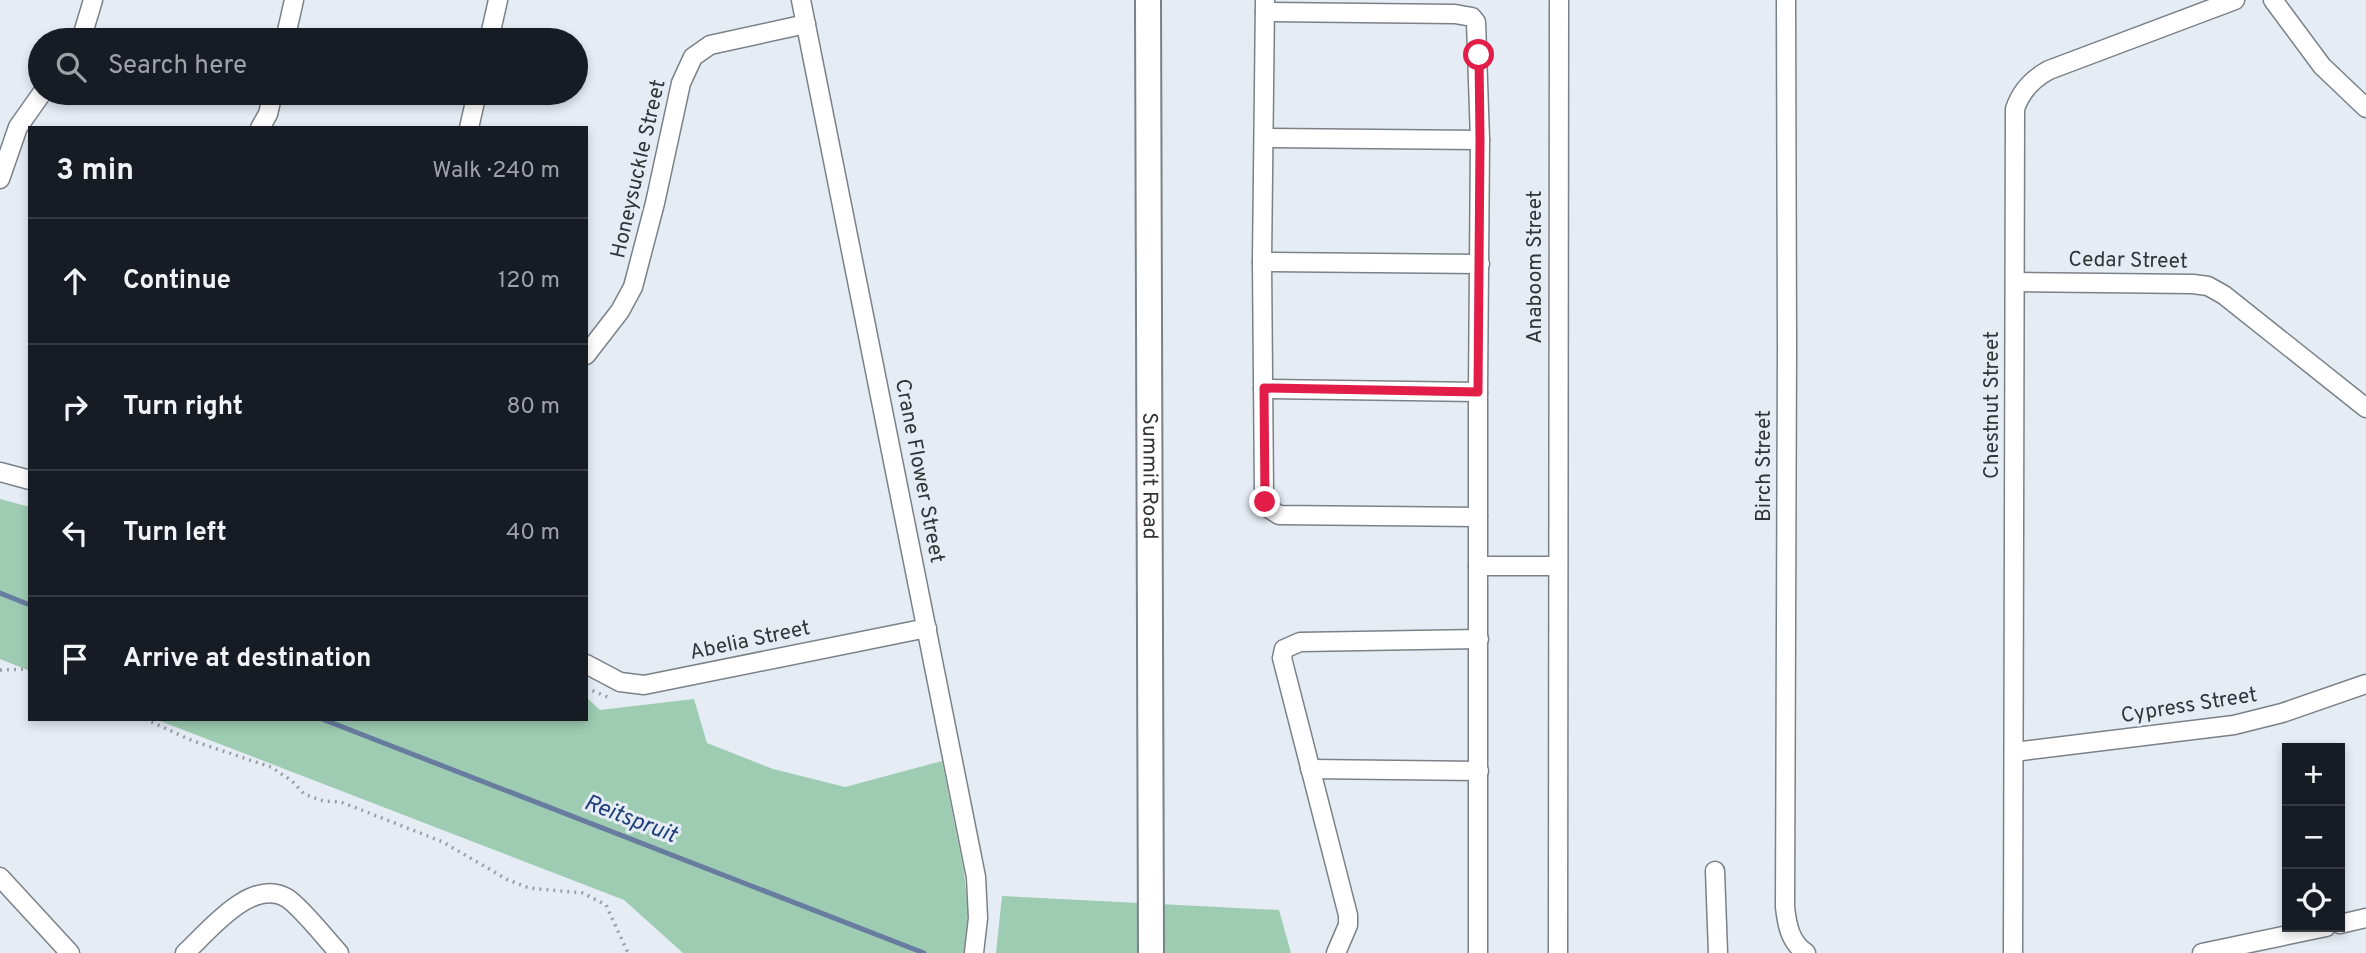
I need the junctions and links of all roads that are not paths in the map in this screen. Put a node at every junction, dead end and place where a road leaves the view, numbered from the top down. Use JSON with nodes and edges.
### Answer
{"nodes":[{"id":1,"x":93,"y":0,"type":"edge"},
{"id":2,"x":294,"y":0,"type":"edge"},
{"id":3,"x":498,"y":0,"type":"edge"},
{"id":4,"x":801,"y":0,"type":"edge"},
{"id":5,"x":1148,"y":0,"type":"edge"},
{"id":6,"x":1559,"y":0,"type":"edge"},
{"id":7,"x":1786,"y":0,"type":"edge"},
{"id":8,"x":2235,"y":0,"type":"edge"},
{"id":9,"x":2273,"y":0,"type":"edge"},
{"id":10,"x":1265,"y":6,"type":"edge"},
{"id":11,"x":806,"y":24,"type":"junction"},
{"id":12,"x":85,"y":28,"type":"edge"},
{"id":13,"x":288,"y":28,"type":"edge"},
{"id":14,"x":492,"y":28,"type":"edge"},
{"id":15,"x":34,"y":105,"type":"edge"},
{"id":16,"x":270,"y":105,"type":"edge"},
{"id":17,"x":474,"y":105,"type":"edge"},
{"id":18,"x":2366,"y":108,"type":"edge"},
{"id":19,"x":261,"y":126,"type":"edge"},
{"id":20,"x":469,"y":126,"type":"edge"},
{"id":21,"x":1264,"y":138,"type":"junction"},
{"id":22,"x":1480,"y":140,"type":"junction"},
{"id":23,"x":0,"y":179,"type":"edge"},
{"id":24,"x":1262,"y":262,"type":"junction"},
{"id":25,"x":1480,"y":264,"type":"junction"},
{"id":26,"x":2015,"y":282,"type":"junction"},
{"id":27,"x":588,"y":352,"type":"edge"},
{"id":28,"x":1264,"y":388,"type":"junction"},
{"id":29,"x":1478,"y":392,"type":"junction"},
{"id":30,"x":2366,"y":408,"type":"edge"},
{"id":31,"x":0,"y":472,"type":"edge"},
{"id":32,"x":28,"y":479,"type":"edge"},
{"id":33,"x":1478,"y":517,"type":"junction"},
{"id":34,"x":1478,"y":566,"type":"junction"},
{"id":35,"x":1557,"y":566,"type":"junction"},
{"id":36,"x":927,"y":628,"type":"junction"},
{"id":37,"x":1479,"y":639,"type":"junction"},
{"id":38,"x":588,"y":665,"type":"edge"},
{"id":39,"x":2366,"y":684,"type":"edge"},
{"id":40,"x":2014,"y":752,"type":"junction"},
{"id":41,"x":1310,"y":769,"type":"junction"},
{"id":42,"x":1479,"y":771,"type":"junction"},
{"id":43,"x":1715,"y":871,"type":"dead end"},
{"id":44,"x":0,"y":877,"type":"edge"},
{"id":45,"x":2366,"y":918,"type":"edge"},
{"id":46,"x":2345,"y":923,"type":"edge"},
{"id":47,"x":2302,"y":932,"type":"edge"},
{"id":48,"x":70,"y":953,"type":"edge"},
{"id":49,"x":185,"y":953,"type":"edge"},
{"id":50,"x":339,"y":953,"type":"edge"},
{"id":51,"x":974,"y":953,"type":"edge"},
{"id":52,"x":1151,"y":953,"type":"edge"},
{"id":53,"x":1336,"y":953,"type":"edge"},
{"id":54,"x":1478,"y":953,"type":"edge"},
{"id":55,"x":1558,"y":953,"type":"edge"},
{"id":56,"x":1718,"y":953,"type":"edge"},
{"id":57,"x":1806,"y":953,"type":"edge"},
{"id":58,"x":2013,"y":953,"type":"edge"},
{"id":59,"x":2202,"y":953,"type":"edge"}],
"edges":[{"from":1,"to":12,"type":"street"},
{"from":2,"to":13,"type":"street"},
{"from":3,"to":14,"type":"street"},
{"from":4,"to":11,"type":"street","name":"Crane Flower Street"},
{"from":5,"to":52,"type":"main road","name":"Summit Road"},
{"from":6,"to":35,"type":"street","name":"Anaboom Street"},
{"from":7,"to":57,"type":"street","name":"Birch Street"},
{"from":8,"to":26,"type":"street","name":"Chestnut Street"},
{"from":9,"to":18,"type":"street"},
{"from":10,"to":21,"type":"street"},
{"from":10,"to":22,"type":"street"},
{"from":11,"to":27,"type":"street","name":"Honeysuckle Street"},
{"from":11,"to":36,"type":"street","name":"Crane Flower Street"},
{"from":15,"to":23,"type":"street"},
{"from":16,"to":19,"type":"street"},
{"from":17,"to":20,"type":"street"},
{"from":21,"to":22,"type":"street"},
{"from":21,"to":24,"type":"street"},
{"from":22,"to":25,"type":"street"},
{"from":24,"to":25,"type":"street"},
{"from":24,"to":28,"type":"street"},
{"from":25,"to":29,"type":"street"},
{"from":26,"to":30,"type":"street","name":"Cedar Street"},
{"from":26,"to":40,"type":"street","name":"Chestnut Street"},
{"from":28,"to":29,"type":"street"},
{"from":28,"to":33,"type":"street"},
{"from":29,"to":33,"type":"street"},
{"from":31,"to":32,"type":"street"},
{"from":33,"to":34,"type":"street"},
{"from":34,"to":35,"type":"street"},
{"from":34,"to":37,"type":"street"},
{"from":35,"to":55,"type":"street","name":"Anaboom Street"},
{"from":36,"to":38,"type":"street","name":"Abelia Street"},
{"from":36,"to":51,"type":"street","name":"Crane Flower Street"},
{"from":37,"to":41,"type":"street"},
{"from":37,"to":42,"type":"street"},
{"from":39,"to":40,"type":"street","name":"Cypress Street"},
{"from":40,"to":58,"type":"street","name":"Chestnut Street"},
{"from":41,"to":42,"type":"street"},
{"from":41,"to":53,"type":"street"},
{"from":42,"to":54,"type":"street"},
{"from":43,"to":56,"type":"street"},
{"from":44,"to":48,"type":"street"},
{"from":45,"to":46,"type":"street"},
{"from":47,"to":59,"type":"street"},
{"from":49,"to":50,"type":"street"}]}
